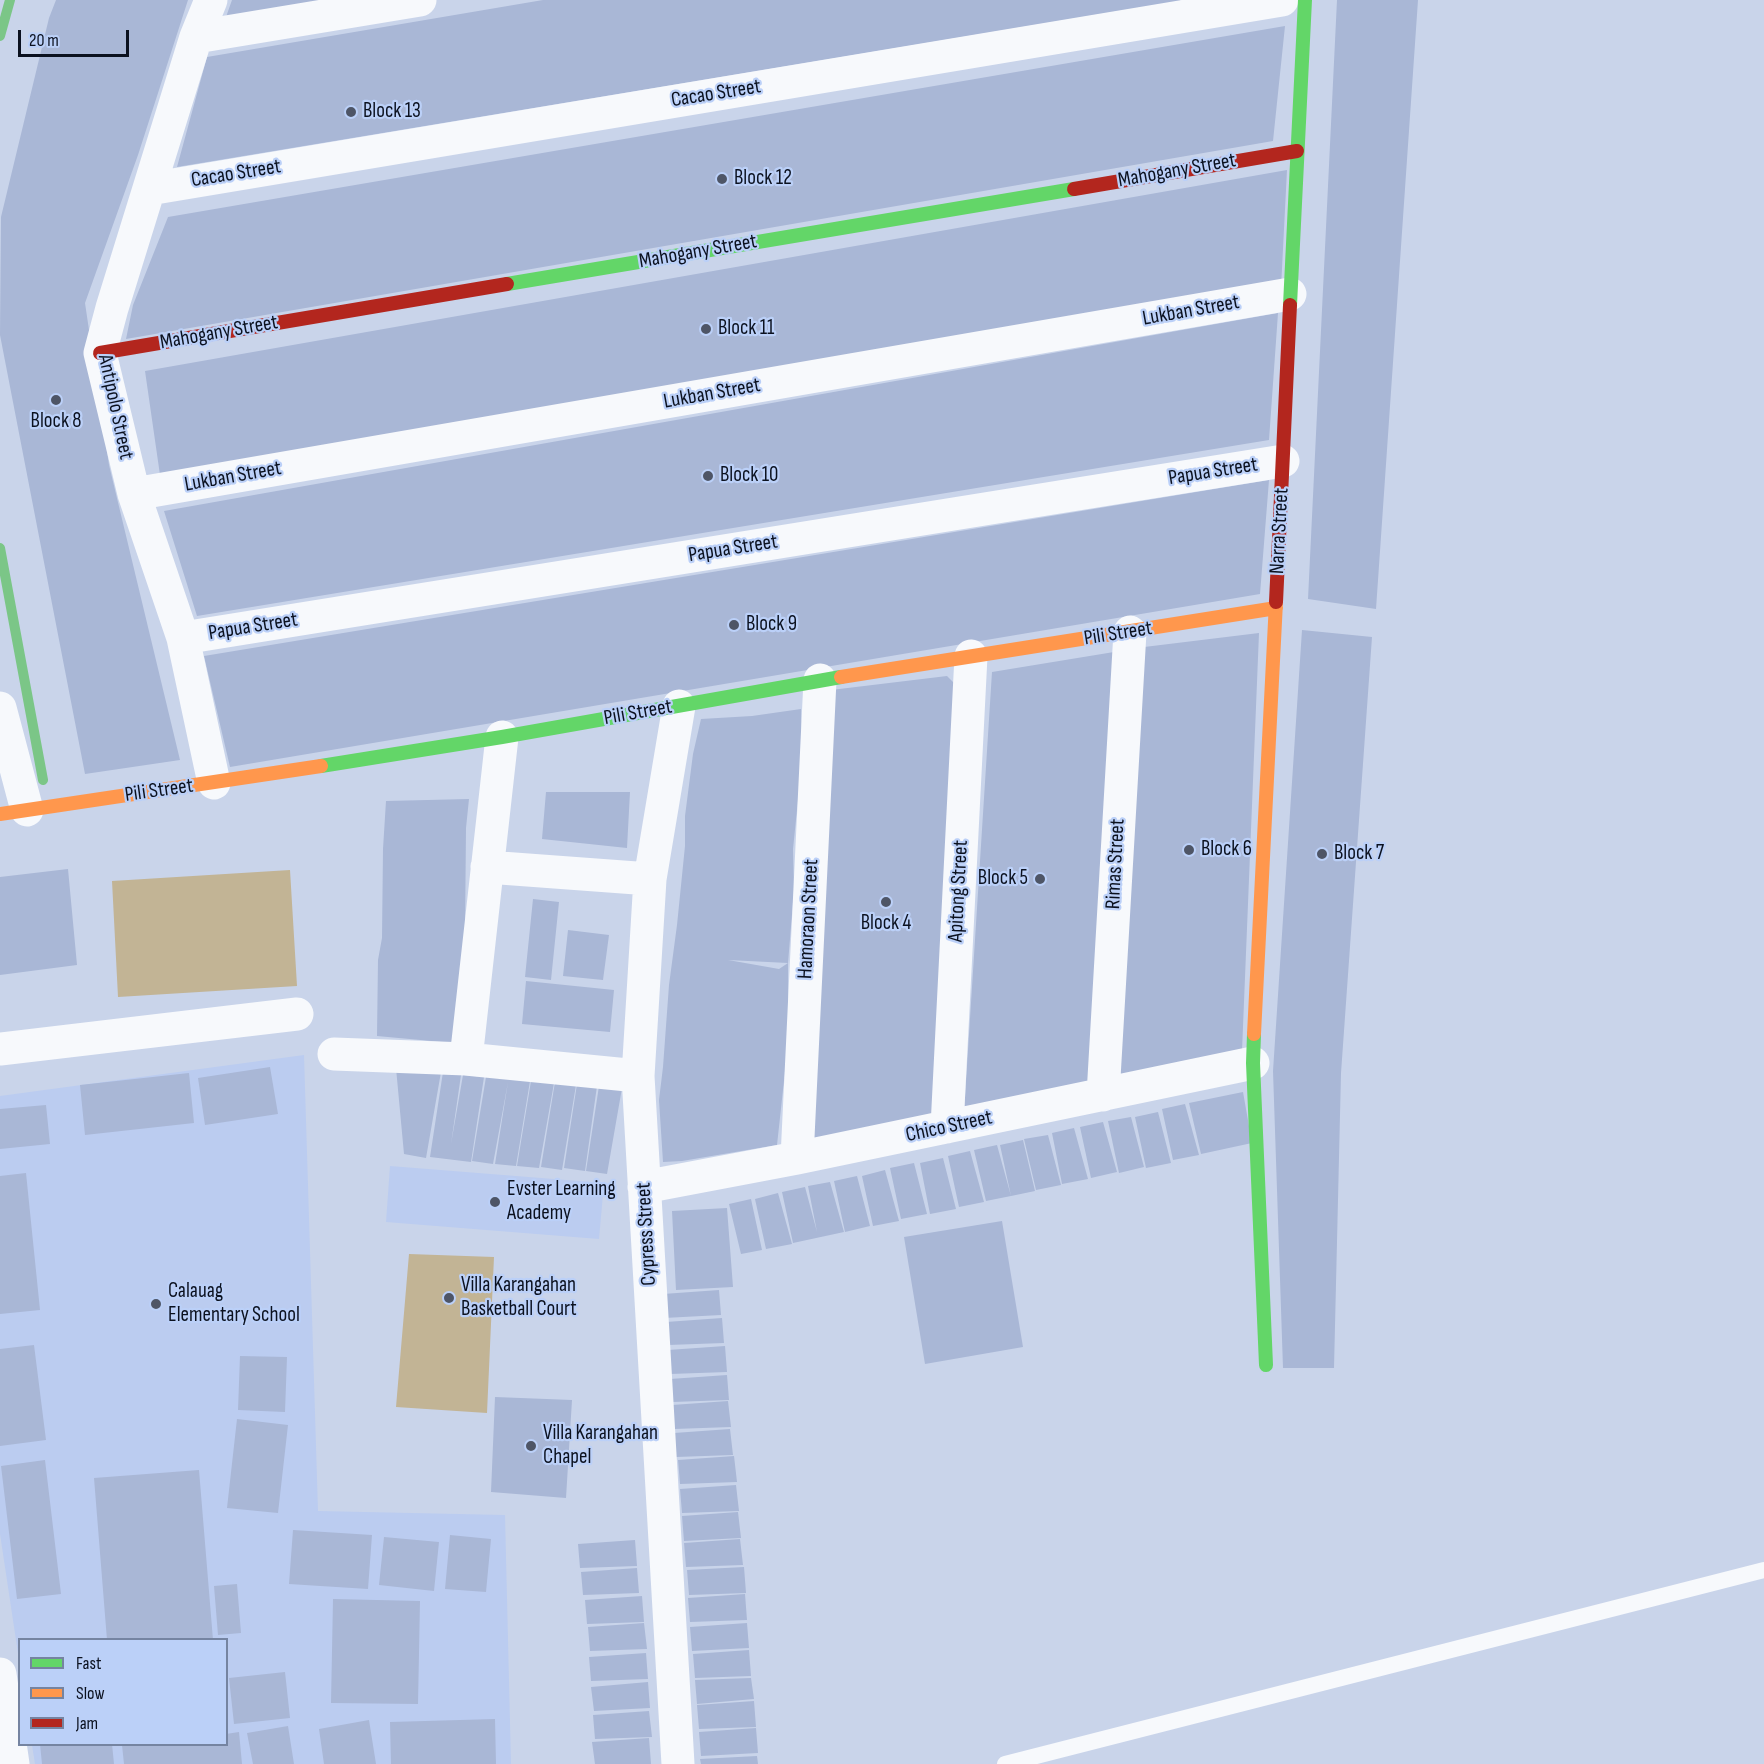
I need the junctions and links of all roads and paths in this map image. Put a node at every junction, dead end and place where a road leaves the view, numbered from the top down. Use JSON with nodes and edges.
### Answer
{"nodes":[{"id":1,"x":211,"y":0,"type":"edge"},
{"id":2,"x":420,"y":0,"type":"edge"},
{"id":3,"x":1282,"y":0,"type":"edge"},
{"id":4,"x":1305,"y":0,"type":"edge"},
{"id":5,"x":196,"y":37,"type":"junction"},
{"id":6,"x":1297,"y":150,"type":"junction"},
{"id":7,"x":149,"y":189,"type":"junction"},
{"id":8,"x":1290,"y":294,"type":"junction"},
{"id":9,"x":100,"y":353,"type":"junction"},
{"id":10,"x":1283,"y":461,"type":"junction"},
{"id":11,"x":134,"y":494,"type":"junction"},
{"id":12,"x":1276,"y":608,"type":"junction"},
{"id":13,"x":1130,"y":632,"type":"junction"},
{"id":14,"x":183,"y":638,"type":"junction"},
{"id":15,"x":971,"y":656,"type":"junction"},
{"id":16,"x":820,"y":680,"type":"junction"},
{"id":17,"x":679,"y":706,"type":"junction"},
{"id":18,"x":0,"y":708,"type":"edge"},
{"id":19,"x":502,"y":737,"type":"junction"},
{"id":20,"x":214,"y":783,"type":"junction"},
{"id":21,"x":14,"y":812,"type":"edge"},
{"id":22,"x":487,"y":867,"type":"junction"},
{"id":23,"x":650,"y":879,"type":"junction"},
{"id":24,"x":297,"y":1014,"type":"dead end"},
{"id":25,"x":0,"y":1049,"type":"edge"},
{"id":26,"x":334,"y":1054,"type":"dead end"},
{"id":27,"x":466,"y":1059,"type":"junction"},
{"id":28,"x":1253,"y":1063,"type":"junction"},
{"id":29,"x":638,"y":1077,"type":"junction"},
{"id":30,"x":1103,"y":1095,"type":"junction"},
{"id":31,"x":948,"y":1127,"type":"junction"},
{"id":32,"x":797,"y":1158,"type":"junction"},
{"id":33,"x":644,"y":1187,"type":"junction"},
{"id":34,"x":1266,"y":1365,"type":"dead end"},
{"id":35,"x":1764,"y":1570,"type":"edge"},
{"id":36,"x":0,"y":1674,"type":"edge"},
{"id":37,"x":13,"y":1764,"type":"edge"},
{"id":38,"x":678,"y":1764,"type":"edge"},
{"id":39,"x":1005,"y":1764,"type":"edge"}],
"edges":[{"from":1,"to":5,"type":"street","name":"Antipolo Street"},
{"from":2,"to":5,"type":"street"},
{"from":3,"to":7,"type":"street","name":"Cacao Street"},
{"from":4,"to":6,"type":"street","name":"Narra Street"},
{"from":5,"to":7,"type":"street","name":"Antipolo Street"},
{"from":6,"to":8,"type":"street","name":"Narra Street"},
{"from":6,"to":9,"type":"street","name":"Mahogany Street"},
{"from":7,"to":9,"type":"street","name":"Antipolo Street"},
{"from":8,"to":10,"type":"street","name":"Narra Street"},
{"from":8,"to":11,"type":"street","name":"Lukban Street"},
{"from":9,"to":11,"type":"street","name":"Antipolo Street"},
{"from":10,"to":12,"type":"street","name":"Narra Street"},
{"from":10,"to":14,"type":"street","name":"Papua Street"},
{"from":11,"to":14,"type":"street","name":"Antipolo Street"},
{"from":12,"to":13,"type":"street","name":"Pili Street"},
{"from":12,"to":28,"type":"street","name":"Narra Street"},
{"from":13,"to":15,"type":"street","name":"Pili Street"},
{"from":13,"to":30,"type":"street","name":"Rimas Street"},
{"from":14,"to":20,"type":"street","name":"Antipolo Street"},
{"from":15,"to":16,"type":"street","name":"Pili Street"},
{"from":15,"to":31,"type":"street","name":"Apitong Street"},
{"from":16,"to":17,"type":"street","name":"Pili Street"},
{"from":16,"to":32,"type":"street","name":"Hamoraon Street"},
{"from":17,"to":19,"type":"street","name":"Pili Street"},
{"from":17,"to":23,"type":"street","name":"Cypress Street"},
{"from":18,"to":21,"type":"street"},
{"from":19,"to":20,"type":"street","name":"Pili Street"},
{"from":19,"to":22,"type":"street"},
{"from":20,"to":21,"type":"street","name":"Pili Street"},
{"from":22,"to":23,"type":"street"},
{"from":22,"to":27,"type":"street"},
{"from":23,"to":29,"type":"street","name":"Cypress Street"},
{"from":24,"to":25,"type":"street"},
{"from":26,"to":27,"type":"street"},
{"from":27,"to":29,"type":"street"},
{"from":28,"to":30,"type":"street","name":"Chico Street"},
{"from":28,"to":34,"type":"street","name":"Narra Street"},
{"from":29,"to":33,"type":"street","name":"Cypress Street"},
{"from":30,"to":31,"type":"street","name":"Chico Street"},
{"from":31,"to":32,"type":"street","name":"Chico Street"},
{"from":32,"to":33,"type":"street","name":"Chico Street"},
{"from":33,"to":38,"type":"street","name":"Cypress Street"},
{"from":35,"to":39,"type":"lane"},
{"from":36,"to":37,"type":"street"}]}
